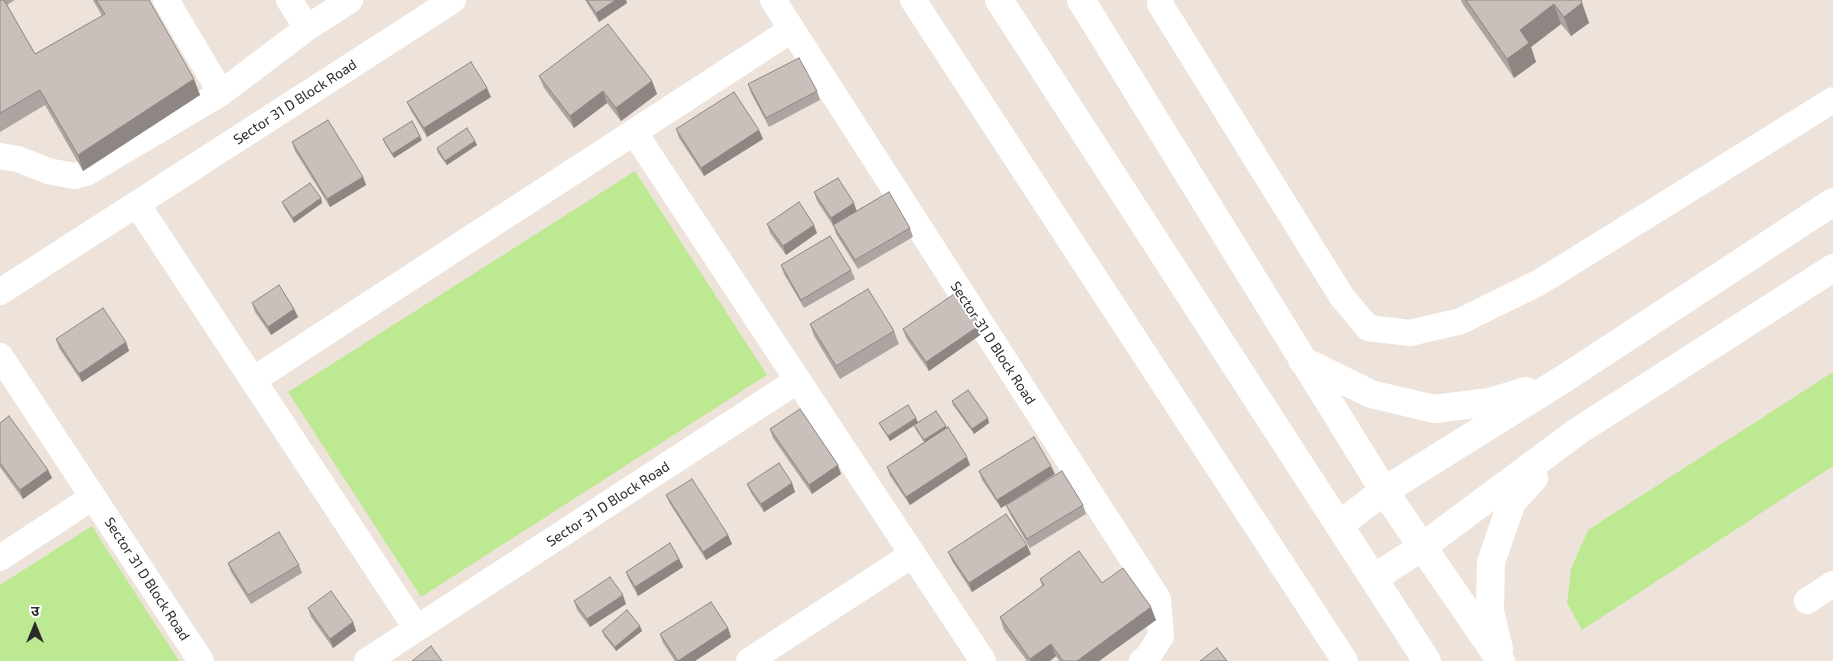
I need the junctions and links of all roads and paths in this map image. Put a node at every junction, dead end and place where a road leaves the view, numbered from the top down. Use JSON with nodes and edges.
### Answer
{"nodes":[{"id":1,"x":166,"y":0,"type":"edge"},
{"id":2,"x":289,"y":0,"type":"edge"},
{"id":3,"x":350,"y":0,"type":"edge"},
{"id":4,"x":454,"y":0,"type":"edge"},
{"id":5,"x":773,"y":0,"type":"edge"},
{"id":6,"x":913,"y":0,"type":"edge"},
{"id":7,"x":999,"y":0,"type":"edge"},
{"id":8,"x":1081,"y":0,"type":"edge"},
{"id":9,"x":1161,"y":1,"type":"edge"},
{"id":10,"x":307,"y":28,"type":"junction"},
{"id":11,"x":791,"y":30,"type":"junction"},
{"id":12,"x":221,"y":93,"type":"junction"},
{"id":13,"x":1833,"y":100,"type":"edge"},
{"id":14,"x":634,"y":132,"type":"junction"},
{"id":15,"x":0,"y":156,"type":"edge"},
{"id":16,"x":1833,"y":202,"type":"edge"},
{"id":17,"x":138,"y":204,"type":"junction"},
{"id":18,"x":1833,"y":268,"type":"edge"},
{"id":19,"x":0,"y":292,"type":"edge"},
{"id":20,"x":0,"y":356,"type":"edge"},
{"id":21,"x":1302,"y":360,"type":"junction"},
{"id":22,"x":1565,"y":378,"type":"junction"},
{"id":23,"x":253,"y":380,"type":"junction"},
{"id":24,"x":798,"y":380,"type":"junction"},
{"id":25,"x":1578,"y":430,"type":"junction"},
{"id":26,"x":1384,"y":491,"type":"junction"},
{"id":27,"x":93,"y":497,"type":"junction"},
{"id":28,"x":1339,"y":525,"type":"junction"},
{"id":29,"x":1422,"y":547,"type":"junction"},
{"id":30,"x":913,"y":554,"type":"junction"},
{"id":31,"x":0,"y":558,"type":"edge"},
{"id":32,"x":1374,"y":578,"type":"junction"},
{"id":33,"x":1833,"y":584,"type":"edge"},
{"id":34,"x":1808,"y":601,"type":"dead end"},
{"id":35,"x":417,"y":629,"type":"junction"},
{"id":36,"x":202,"y":661,"type":"edge"},
{"id":37,"x":367,"y":661,"type":"edge"},
{"id":38,"x":749,"y":661,"type":"edge"},
{"id":39,"x":983,"y":661,"type":"edge"},
{"id":40,"x":1142,"y":661,"type":"edge"},
{"id":41,"x":1345,"y":661,"type":"edge"},
{"id":42,"x":1427,"y":661,"type":"edge"},
{"id":43,"x":1502,"y":661,"type":"edge"}],
"edges":[{"from":1,"to":12,"type":"street"},
{"from":2,"to":10,"type":"street"},
{"from":3,"to":10,"type":"street"},
{"from":4,"to":17,"type":"street","name":"Sector 31 D Block Road"},
{"from":5,"to":11,"type":"street","name":"Sector 31 D Block Road"},
{"from":6,"to":41,"type":"street"},
{"from":7,"to":28,"type":"street"},
{"from":8,"to":21,"type":"street"},
{"from":9,"to":13,"type":"street"},
{"from":10,"to":12,"type":"street"},
{"from":11,"to":14,"type":"street"},
{"from":11,"to":40,"type":"street","name":"Sector 31 D Block Road"},
{"from":12,"to":15,"type":"street"},
{"from":14,"to":23,"type":"street"},
{"from":14,"to":24,"type":"street"},
{"from":16,"to":22,"type":"street"},
{"from":17,"to":19,"type":"street","name":"Sector 31 D Block Road"},
{"from":17,"to":23,"type":"street"},
{"from":18,"to":25,"type":"street"},
{"from":20,"to":27,"type":"street","name":"Sector 31 D Block Road"},
{"from":21,"to":22,"type":"street"},
{"from":21,"to":26,"type":"street"},
{"from":22,"to":26,"type":"street"},
{"from":23,"to":35,"type":"street"},
{"from":24,"to":30,"type":"street"},
{"from":24,"to":35,"type":"street","name":"Sector 31 D Block Road"},
{"from":25,"to":29,"type":"street"},
{"from":25,"to":43,"type":"street"},
{"from":26,"to":28,"type":"street"},
{"from":26,"to":29,"type":"street"},
{"from":27,"to":31,"type":"street"},
{"from":27,"to":36,"type":"street","name":"Sector 31 D Block Road"},
{"from":28,"to":32,"type":"street"},
{"from":29,"to":32,"type":"street"},
{"from":29,"to":43,"type":"street"},
{"from":30,"to":38,"type":"street"},
{"from":30,"to":39,"type":"street"},
{"from":32,"to":42,"type":"street"},
{"from":33,"to":34,"type":"street"},
{"from":35,"to":37,"type":"street","name":"Sector 31 D Block Road"}]}
